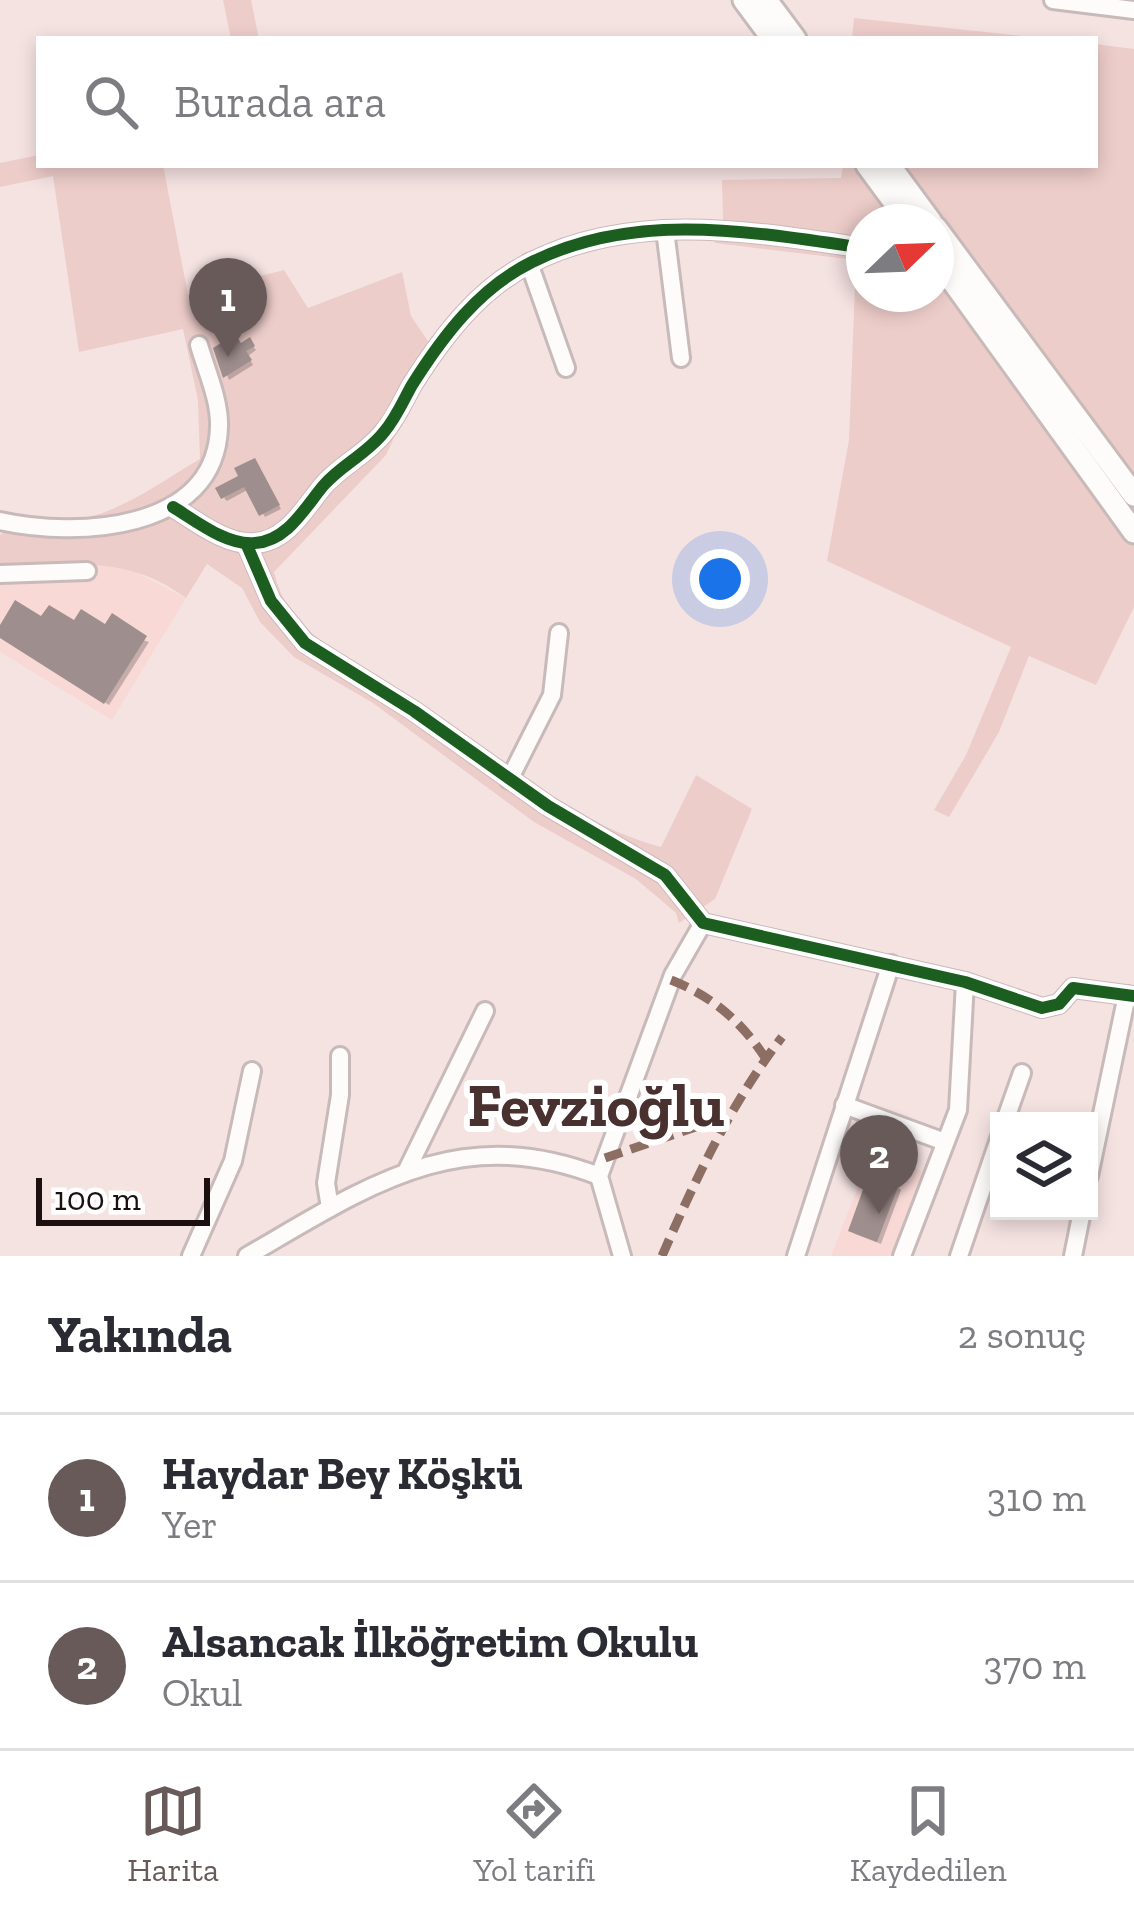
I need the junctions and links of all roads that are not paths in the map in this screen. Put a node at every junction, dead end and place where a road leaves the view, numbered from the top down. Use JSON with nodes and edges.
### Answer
{"nodes":[{"id":1,"x":744,"y":0,"type":"edge"},
{"id":2,"x":766,"y":0,"type":"edge"},
{"id":3,"x":1053,"y":0,"type":"edge"},
{"id":4,"x":1134,"y":10,"type":"edge"},
{"id":5,"x":771,"y":36,"type":"edge"},
{"id":6,"x":793,"y":36,"type":"edge"},
{"id":7,"x":869,"y":168,"type":"edge"},
{"id":8,"x":891,"y":168,"type":"edge"},
{"id":9,"x":896,"y":204,"type":"edge"},
{"id":10,"x":918,"y":204,"type":"edge"},
{"id":11,"x":665,"y":230,"type":"junction"},
{"id":12,"x":846,"y":245,"type":"edge"},
{"id":13,"x":954,"y":252,"type":"edge"},
{"id":14,"x":529,"y":263,"type":"junction"},
{"id":15,"x":954,"y":283,"type":"edge"},
{"id":16,"x":199,"y":345,"type":"dead end"},
{"id":17,"x":681,"y":358,"type":"dead end"},
{"id":18,"x":566,"y":368,"type":"dead end"},
{"id":19,"x":1134,"y":495,"type":"edge"},
{"id":20,"x":172,"y":507,"type":"junction"},
{"id":21,"x":0,"y":521,"type":"edge"},
{"id":22,"x":1134,"y":532,"type":"edge"},
{"id":23,"x":246,"y":543,"type":"junction"},
{"id":24,"x":86,"y":571,"type":"dead end"},
{"id":25,"x":0,"y":574,"type":"edge"},
{"id":26,"x":559,"y":633,"type":"dead end"},
{"id":27,"x":509,"y":780,"type":"junction"},
{"id":28,"x":703,"y":922,"type":"junction"},
{"id":29,"x":891,"y":964,"type":"junction"},
{"id":30,"x":965,"y":982,"type":"junction"},
{"id":31,"x":1131,"y":996,"type":"edge"},
{"id":32,"x":485,"y":1011,"type":"dead end"},
{"id":33,"x":340,"y":1056,"type":"dead end"},
{"id":34,"x":252,"y":1071,"type":"dead end"},
{"id":35,"x":1022,"y":1072,"type":"dead end"},
{"id":36,"x":844,"y":1105,"type":"junction"},
{"id":37,"x":1008,"y":1112,"type":"edge"},
{"id":38,"x":1098,"y":1137,"type":"edge"},
{"id":39,"x":945,"y":1142,"type":"junction"},
{"id":40,"x":990,"y":1165,"type":"edge"},
{"id":41,"x":406,"y":1170,"type":"junction"},
{"id":42,"x":598,"y":1176,"type":"junction"},
{"id":43,"x":330,"y":1208,"type":"junction"},
{"id":44,"x":1080,"y":1220,"type":"edge"},
{"id":45,"x":191,"y":1256,"type":"edge"},
{"id":46,"x":247,"y":1256,"type":"edge"},
{"id":47,"x":622,"y":1256,"type":"edge"},
{"id":48,"x":796,"y":1256,"type":"edge"},
{"id":49,"x":902,"y":1256,"type":"edge"},
{"id":50,"x":959,"y":1256,"type":"edge"},
{"id":51,"x":1072,"y":1256,"type":"edge"}],
"edges":[{"from":1,"to":5,"type":"main road"},
{"from":2,"to":6,"type":"main road"},
{"from":3,"to":4,"type":"street"},
{"from":7,"to":9,"type":"main road"},
{"from":8,"to":10,"type":"main road"},
{"from":11,"to":12,"type":"street"},
{"from":11,"to":14,"type":"street"},
{"from":11,"to":17,"type":"street"},
{"from":13,"to":19,"type":"main road"},
{"from":14,"to":18,"type":"street"},
{"from":14,"to":23,"type":"street"},
{"from":15,"to":22,"type":"main road"},
{"from":16,"to":20,"type":"street"},
{"from":20,"to":21,"type":"street"},
{"from":20,"to":23,"type":"street"},
{"from":23,"to":27,"type":"street"},
{"from":24,"to":25,"type":"street"},
{"from":26,"to":27,"type":"street"},
{"from":27,"to":28,"type":"street"},
{"from":28,"to":29,"type":"street"},
{"from":28,"to":42,"type":"street"},
{"from":29,"to":30,"type":"street"},
{"from":29,"to":36,"type":"street"},
{"from":30,"to":31,"type":"street"},
{"from":30,"to":39,"type":"street"},
{"from":31,"to":38,"type":"street"},
{"from":32,"to":41,"type":"street"},
{"from":33,"to":43,"type":"street"},
{"from":34,"to":45,"type":"street"},
{"from":35,"to":37,"type":"street"},
{"from":36,"to":39,"type":"street"},
{"from":36,"to":48,"type":"street"},
{"from":39,"to":49,"type":"street"},
{"from":40,"to":50,"type":"street"},
{"from":41,"to":42,"type":"street"},
{"from":41,"to":43,"type":"street"},
{"from":42,"to":47,"type":"street"},
{"from":43,"to":46,"type":"street"},
{"from":44,"to":51,"type":"street"}]}
